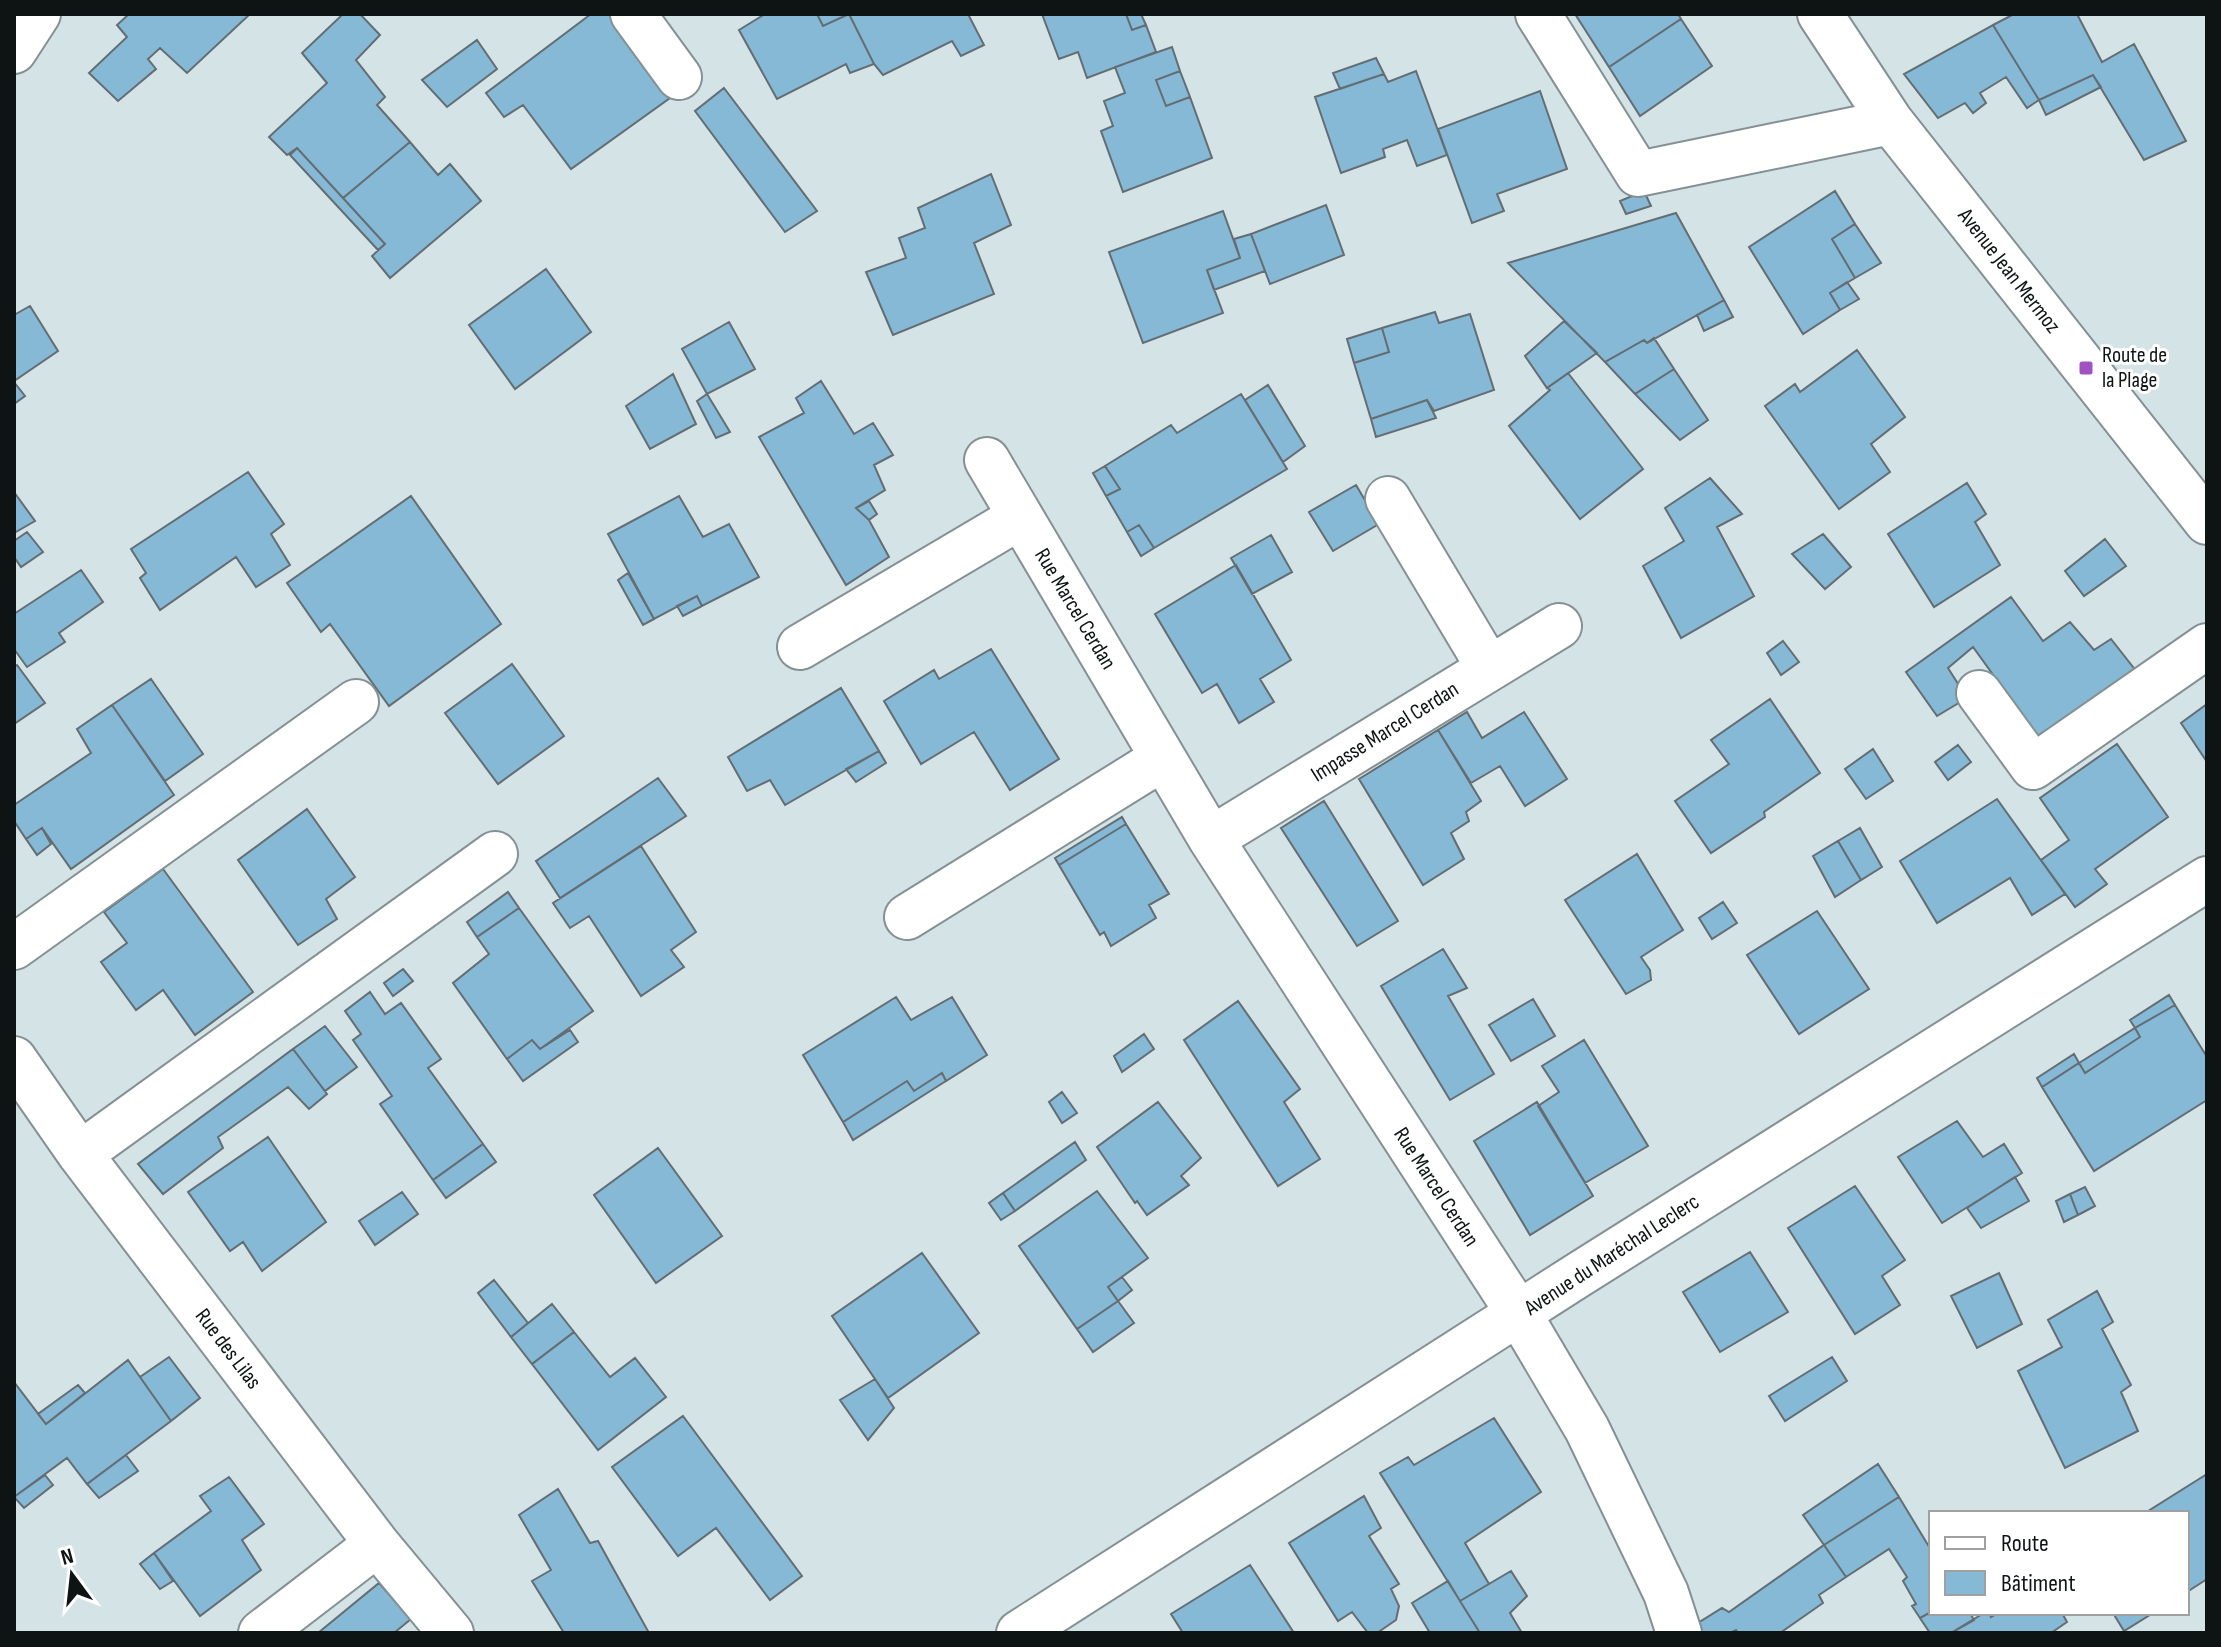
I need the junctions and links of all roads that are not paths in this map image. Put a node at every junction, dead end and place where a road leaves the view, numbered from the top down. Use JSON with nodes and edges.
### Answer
{"nodes":[{"id":1,"x":38,"y":14,"type":"edge"},
{"id":2,"x":633,"y":14,"type":"edge"},
{"id":3,"x":1538,"y":14,"type":"edge"},
{"id":4,"x":1820,"y":14,"type":"edge"},
{"id":5,"x":14,"y":51,"type":"edge"},
{"id":6,"x":679,"y":77,"type":"dead end"},
{"id":7,"x":1891,"y":122,"type":"junction"},
{"id":8,"x":987,"y":460,"type":"dead end"},
{"id":9,"x":1388,"y":499,"type":"dead end"},
{"id":10,"x":1020,"y":517,"type":"junction"},
{"id":11,"x":2207,"y":522,"type":"edge"},
{"id":12,"x":1559,"y":626,"type":"dead end"},
{"id":13,"x":2207,"y":646,"type":"edge"},
{"id":14,"x":800,"y":647,"type":"dead end"},
{"id":15,"x":1489,"y":668,"type":"junction"},
{"id":16,"x":1979,"y":693,"type":"dead end"},
{"id":17,"x":356,"y":702,"type":"dead end"},
{"id":18,"x":1163,"y":758,"type":"junction"},
{"id":19,"x":1211,"y":839,"type":"junction"},
{"id":20,"x":495,"y":854,"type":"dead end"},
{"id":21,"x":2207,"y":879,"type":"edge"},
{"id":22,"x":907,"y":917,"type":"dead end"},
{"id":23,"x":14,"y":947,"type":"edge"},
{"id":24,"x":14,"y":1059,"type":"edge"},
{"id":25,"x":80,"y":1154,"type":"junction"},
{"id":26,"x":1519,"y":1314,"type":"junction"},
{"id":27,"x":377,"y":1544,"type":"junction"},
{"id":28,"x":261,"y":1633,"type":"edge"},
{"id":29,"x":451,"y":1633,"type":"edge"},
{"id":30,"x":1019,"y":1633,"type":"edge"},
{"id":31,"x":1679,"y":1633,"type":"edge"}],
"edges":[{"from":1,"to":5,"type":"street"},
{"from":2,"to":6,"type":"street"},
{"from":3,"to":7,"type":"street"},
{"from":4,"to":7,"type":"street","name":"Avenue Jean Mermoz"},
{"from":7,"to":11,"type":"street","name":"Avenue Jean Mermoz"},
{"from":8,"to":10,"type":"street","name":"Rue Marcel Cerdan"},
{"from":9,"to":15,"type":"street"},
{"from":10,"to":14,"type":"street"},
{"from":10,"to":18,"type":"street","name":"Rue Marcel Cerdan"},
{"from":12,"to":15,"type":"street","name":"Impasse Marcel Cerdan"},
{"from":13,"to":16,"type":"street"},
{"from":15,"to":19,"type":"street","name":"Impasse Marcel Cerdan"},
{"from":17,"to":23,"type":"street"},
{"from":18,"to":19,"type":"street","name":"Rue Marcel Cerdan"},
{"from":18,"to":22,"type":"street"},
{"from":19,"to":26,"type":"street","name":"Rue Marcel Cerdan"},
{"from":20,"to":25,"type":"street"},
{"from":21,"to":26,"type":"street","name":"Avenue du Maréchal Leclerc"},
{"from":24,"to":25,"type":"street","name":"Rue des Lilas"},
{"from":25,"to":27,"type":"street","name":"Rue des Lilas"},
{"from":26,"to":30,"type":"street","name":"Avenue du Maréchal Leclerc"},
{"from":26,"to":31,"type":"street","name":"Rue Marcel Cerdan"},
{"from":27,"to":28,"type":"street"},
{"from":27,"to":29,"type":"street","name":"Rue des Lilas"}]}
